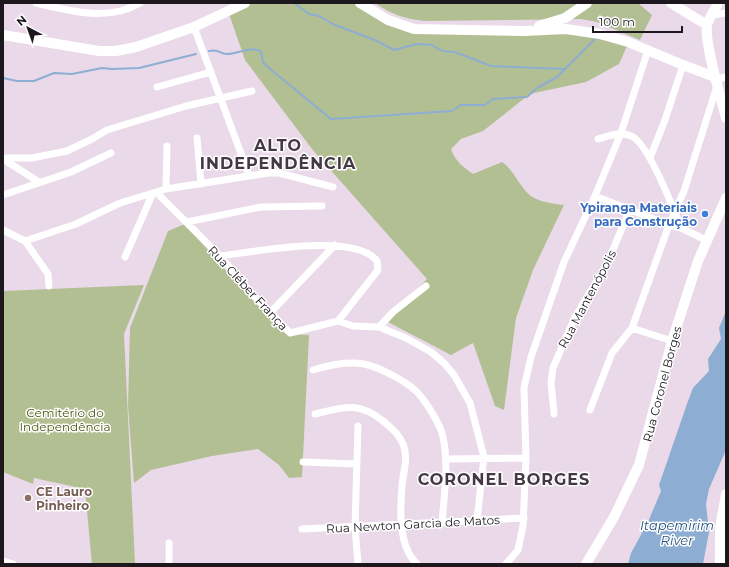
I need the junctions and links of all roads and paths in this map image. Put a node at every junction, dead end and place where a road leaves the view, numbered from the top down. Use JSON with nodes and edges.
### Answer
{"nodes":[{"id":1,"x":36,"y":3,"type":"edge"},
{"id":2,"x":140,"y":3,"type":"edge"},
{"id":3,"x":360,"y":3,"type":"edge"},
{"id":4,"x":587,"y":3,"type":"edge"},
{"id":5,"x":671,"y":3,"type":"edge"},
{"id":6,"x":718,"y":3,"type":"edge"},
{"id":7,"x":242,"y":4,"type":"edge"},
{"id":8,"x":726,"y":13,"type":"edge"},
{"id":9,"x":712,"y":15,"type":"junction"},
{"id":10,"x":707,"y":25,"type":"junction"},
{"id":11,"x":194,"y":27,"type":"junction"},
{"id":12,"x":524,"y":31,"type":"junction"},
{"id":13,"x":3,"y":35,"type":"edge"},
{"id":14,"x":648,"y":50,"type":"junction"},
{"id":15,"x":683,"y":65,"type":"junction"},
{"id":16,"x":211,"y":72,"type":"junction"},
{"id":17,"x":719,"y":79,"type":"edge"},
{"id":18,"x":157,"y":87,"type":"dead end"},
{"id":19,"x":252,"y":91,"type":"dead end"},
{"id":20,"x":221,"y":99,"type":"junction"},
{"id":21,"x":726,"y":118,"type":"edge"},
{"id":22,"x":621,"y":133,"type":"junction"},
{"id":23,"x":197,"y":138,"type":"dead end"},
{"id":24,"x":598,"y":139,"type":"dead end"},
{"id":25,"x":167,"y":146,"type":"dead end"},
{"id":26,"x":111,"y":153,"type":"dead end"},
{"id":27,"x":650,"y":158,"type":"junction"},
{"id":28,"x":3,"y":159,"type":"edge"},
{"id":29,"x":249,"y":175,"type":"junction"},
{"id":30,"x":39,"y":182,"type":"junction"},
{"id":31,"x":201,"y":184,"type":"junction"},
{"id":32,"x":333,"y":187,"type":"dead end"},
{"id":33,"x":166,"y":189,"type":"junction"},
{"id":34,"x":155,"y":194,"type":"junction"},
{"id":35,"x":3,"y":195,"type":"edge"},
{"id":36,"x":595,"y":196,"type":"junction"},
{"id":37,"x":726,"y":198,"type":"edge"},
{"id":38,"x":322,"y":206,"type":"dead end"},
{"id":39,"x":630,"y":209,"type":"junction"},
{"id":40,"x":675,"y":212,"type":"junction"},
{"id":41,"x":187,"y":222,"type":"junction"},
{"id":42,"x":668,"y":225,"type":"junction"},
{"id":43,"x":681,"y":228,"type":"junction"},
{"id":44,"x":3,"y":230,"type":"edge"},
{"id":45,"x":706,"y":240,"type":"junction"},
{"id":46,"x":25,"y":241,"type":"junction"},
{"id":47,"x":335,"y":246,"type":"junction"},
{"id":48,"x":220,"y":256,"type":"junction"},
{"id":49,"x":125,"y":257,"type":"dead end"},
{"id":50,"x":50,"y":286,"type":"dead end"},
{"id":51,"x":426,"y":286,"type":"dead end"},
{"id":52,"x":270,"y":313,"type":"junction"},
{"id":53,"x":338,"y":321,"type":"junction"},
{"id":54,"x":379,"y":328,"type":"junction"},
{"id":55,"x":632,"y":328,"type":"junction"},
{"id":56,"x":672,"y":341,"type":"junction"},
{"id":57,"x":313,"y":370,"type":"dead end"},
{"id":58,"x":590,"y":410,"type":"dead end"},
{"id":59,"x":315,"y":414,"type":"dead end"},
{"id":60,"x":554,"y":414,"type":"dead end"},
{"id":61,"x":358,"y":426,"type":"dead end"},
{"id":62,"x":484,"y":457,"type":"junction"},
{"id":63,"x":526,"y":458,"type":"junction"},
{"id":64,"x":446,"y":459,"type":"junction"},
{"id":65,"x":303,"y":462,"type":"dead end"},
{"id":66,"x":356,"y":464,"type":"junction"},
{"id":67,"x":726,"y":494,"type":"edge"},
{"id":68,"x":524,"y":518,"type":"junction"},
{"id":69,"x":477,"y":520,"type":"junction"},
{"id":70,"x":442,"y":523,"type":"junction"},
{"id":71,"x":401,"y":525,"type":"junction"},
{"id":72,"x":355,"y":527,"type":"junction"},
{"id":73,"x":302,"y":529,"type":"dead end"},
{"id":74,"x":169,"y":543,"type":"dead end"},
{"id":75,"x":3,"y":561,"type":"edge"},
{"id":76,"x":13,"y":564,"type":"edge"},
{"id":77,"x":169,"y":564,"type":"edge"},
{"id":78,"x":358,"y":564,"type":"edge"},
{"id":79,"x":417,"y":564,"type":"edge"},
{"id":80,"x":506,"y":564,"type":"edge"},
{"id":81,"x":586,"y":564,"type":"edge"},
{"id":82,"x":720,"y":564,"type":"edge"}],
"edges":[{"from":1,"to":2,"type":"street"},
{"from":3,"to":12,"type":"street"},
{"from":4,"to":12,"type":"street"},
{"from":5,"to":10,"type":"street"},
{"from":6,"to":9,"type":"street"},
{"from":7,"to":11,"type":"street"},
{"from":8,"to":9,"type":"street"},
{"from":9,"to":10,"type":"street"},
{"from":10,"to":17,"type":"street"},
{"from":11,"to":13,"type":"street"},
{"from":11,"to":16,"type":"street"},
{"from":12,"to":14,"type":"street"},
{"from":14,"to":15,"type":"street"},
{"from":14,"to":22,"type":"street"},
{"from":15,"to":17,"type":"street"},
{"from":15,"to":27,"type":"street"},
{"from":16,"to":18,"type":"street"},
{"from":16,"to":20,"type":"street"},
{"from":17,"to":21,"type":"street"},
{"from":17,"to":40,"type":"street"},
{"from":19,"to":20,"type":"street"},
{"from":20,"to":28,"type":"street"},
{"from":20,"to":29,"type":"street"},
{"from":22,"to":24,"type":"street"},
{"from":22,"to":27,"type":"street"},
{"from":22,"to":36,"type":"street"},
{"from":23,"to":31,"type":"street"},
{"from":25,"to":33,"type":"street"},
{"from":26,"to":30,"type":"street"},
{"from":27,"to":40,"type":"street"},
{"from":28,"to":30,"type":"street"},
{"from":29,"to":31,"type":"street"},
{"from":29,"to":32,"type":"street"},
{"from":30,"to":35,"type":"street"},
{"from":31,"to":33,"type":"street"},
{"from":33,"to":34,"type":"street"},
{"from":34,"to":41,"type":"street","name":"Rua Cléber França"},
{"from":34,"to":46,"type":"street"},
{"from":34,"to":49,"type":"street"},
{"from":36,"to":39,"type":"street"},
{"from":36,"to":63,"type":"street"},
{"from":37,"to":45,"type":"street","name":"Rua Coronel Borges"},
{"from":38,"to":41,"type":"street"},
{"from":39,"to":42,"type":"street"},
{"from":39,"to":60,"type":"street","name":"Rua Mantenópolis"},
{"from":40,"to":42,"type":"street"},
{"from":40,"to":43,"type":"street"},
{"from":41,"to":48,"type":"street","name":"Rua Cléber França"},
{"from":42,"to":43,"type":"street"},
{"from":42,"to":55,"type":"street"},
{"from":43,"to":45,"type":"street"},
{"from":44,"to":46,"type":"street"},
{"from":45,"to":56,"type":"street","name":"Rua Coronel Borges"},
{"from":46,"to":50,"type":"street"},
{"from":47,"to":48,"type":"street"},
{"from":47,"to":52,"type":"street"},
{"from":47,"to":53,"type":"street"},
{"from":48,"to":52,"type":"street","name":"Rua Cléber França"},
{"from":51,"to":54,"type":"street"},
{"from":52,"to":53,"type":"street","name":"Rua Cléber França"},
{"from":53,"to":54,"type":"street","name":"Rua Cléber França"},
{"from":54,"to":62,"type":"street","name":"Rua Cléber França"},
{"from":55,"to":56,"type":"street"},
{"from":55,"to":58,"type":"street"},
{"from":56,"to":81,"type":"street","name":"Rua Coronel Borges"},
{"from":57,"to":64,"type":"street"},
{"from":59,"to":71,"type":"street"},
{"from":61,"to":66,"type":"street"},
{"from":62,"to":63,"type":"street"},
{"from":62,"to":64,"type":"street"},
{"from":62,"to":69,"type":"street","name":"Rua Cléber França"},
{"from":63,"to":68,"type":"street"},
{"from":64,"to":70,"type":"street"},
{"from":65,"to":66,"type":"street"},
{"from":66,"to":72,"type":"street"},
{"from":67,"to":82,"type":"street"},
{"from":68,"to":69,"type":"street","name":"Rua Newton Garcia de Matos"},
{"from":68,"to":80,"type":"street"},
{"from":69,"to":70,"type":"street","name":"Rua Newton Garcia de Matos"},
{"from":70,"to":71,"type":"street","name":"Rua Newton Garcia de Matos"},
{"from":71,"to":72,"type":"street","name":"Rua Newton Garcia de Matos"},
{"from":71,"to":79,"type":"street"},
{"from":72,"to":73,"type":"street","name":"Rua Newton Garcia de Matos"},
{"from":72,"to":78,"type":"street"},
{"from":74,"to":77,"type":"street"},
{"from":75,"to":76,"type":"street"}]}
